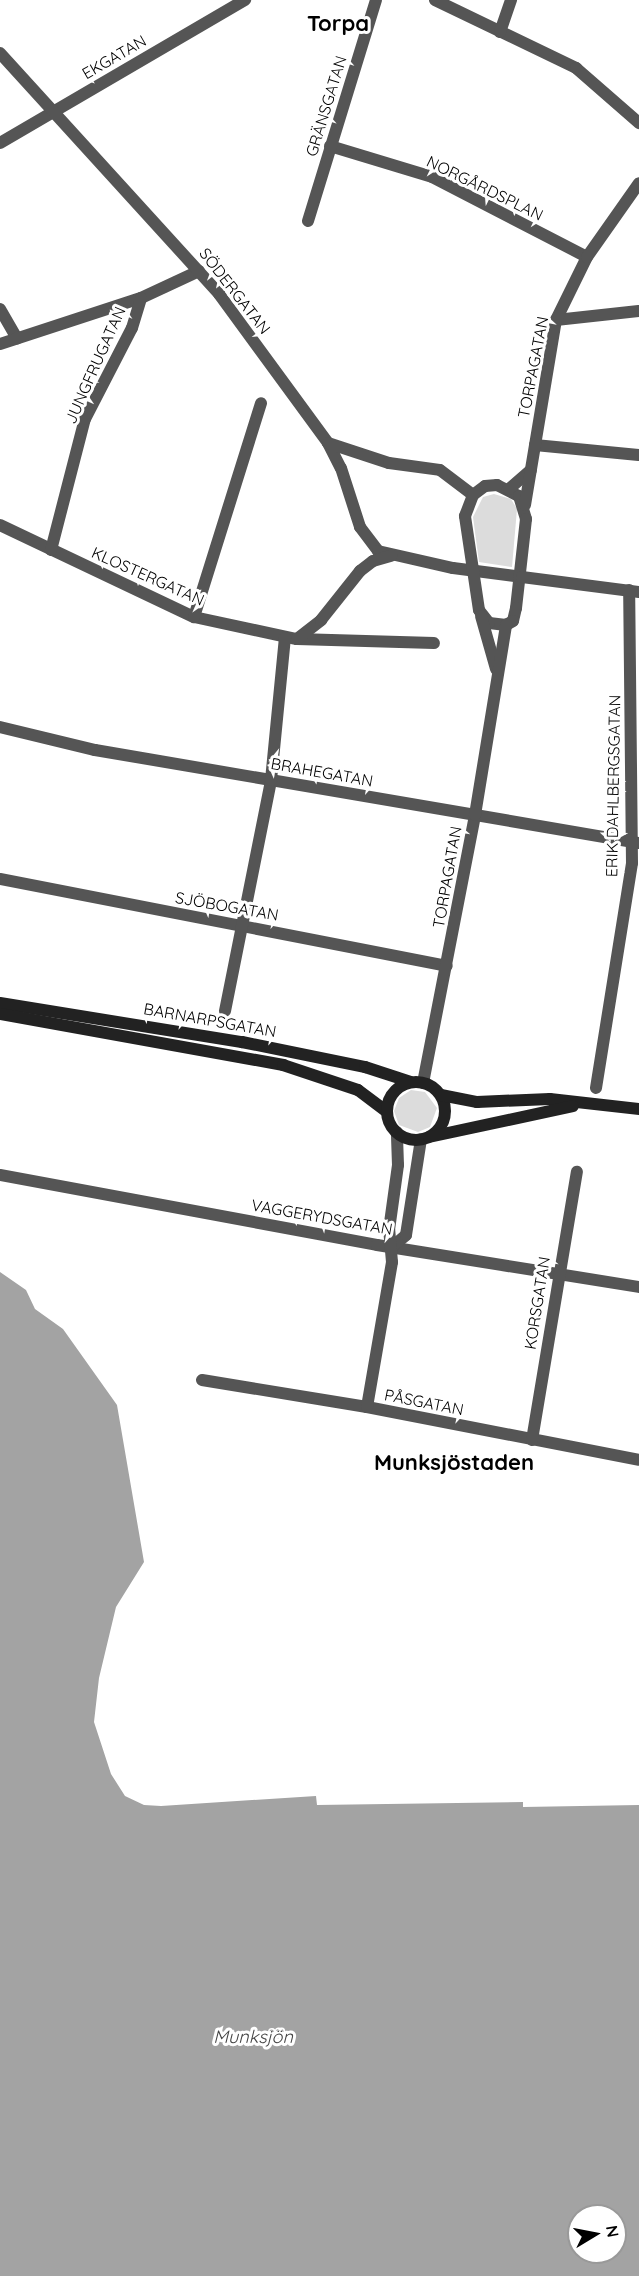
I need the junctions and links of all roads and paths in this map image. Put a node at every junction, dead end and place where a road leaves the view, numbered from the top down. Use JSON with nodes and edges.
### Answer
{"nodes":[{"id":1,"x":245,"y":0,"type":"edge"},
{"id":2,"x":376,"y":0,"type":"edge"},
{"id":3,"x":435,"y":0,"type":"edge"},
{"id":4,"x":511,"y":0,"type":"edge"},
{"id":5,"x":500,"y":32,"type":"junction"},
{"id":6,"x":0,"y":52,"type":"edge"},
{"id":7,"x":56,"y":109,"type":"junction"},
{"id":8,"x":639,"y":123,"type":"edge"},
{"id":9,"x":0,"y":143,"type":"edge"},
{"id":10,"x":330,"y":146,"type":"junction"},
{"id":11,"x":639,"y":183,"type":"edge"},
{"id":12,"x":308,"y":221,"type":"dead end"},
{"id":13,"x":586,"y":257,"type":"junction"},
{"id":14,"x":199,"y":271,"type":"junction"},
{"id":15,"x":141,"y":298,"type":"junction"},
{"id":16,"x":0,"y":309,"type":"edge"},
{"id":17,"x":639,"y":311,"type":"edge"},
{"id":18,"x":556,"y":320,"type":"junction"},
{"id":19,"x":17,"y":338,"type":"junction"},
{"id":20,"x":0,"y":344,"type":"edge"},
{"id":21,"x":261,"y":403,"type":"dead end"},
{"id":22,"x":328,"y":442,"type":"junction"},
{"id":23,"x":535,"y":445,"type":"junction"},
{"id":24,"x":639,"y":455,"type":"edge"},
{"id":25,"x":531,"y":470,"type":"junction"},
{"id":26,"x":509,"y":489,"type":"junction"},
{"id":27,"x":473,"y":495,"type":"junction"},
{"id":28,"x":525,"y":505,"type":"junction"},
{"id":29,"x":0,"y":525,"type":"edge"},
{"id":30,"x":51,"y":550,"type":"junction"},
{"id":31,"x":391,"y":556,"type":"junction"},
{"id":32,"x":473,"y":570,"type":"junction"},
{"id":33,"x":522,"y":577,"type":"junction"},
{"id":34,"x":634,"y":591,"type":"edge"},
{"id":35,"x":479,"y":610,"type":"junction"},
{"id":36,"x":195,"y":617,"type":"junction"},
{"id":37,"x":506,"y":625,"type":"junction"},
{"id":38,"x":291,"y":638,"type":"junction"},
{"id":39,"x":434,"y":643,"type":"dead end"},
{"id":40,"x":498,"y":676,"type":"junction"},
{"id":41,"x":0,"y":727,"type":"edge"},
{"id":42,"x":271,"y":780,"type":"junction"},
{"id":43,"x":475,"y":815,"type":"junction"},
{"id":44,"x":635,"y":842,"type":"edge"},
{"id":45,"x":0,"y":879,"type":"edge"},
{"id":46,"x":241,"y":925,"type":"junction"},
{"id":47,"x":447,"y":966,"type":"junction"},
{"id":48,"x":0,"y":1003,"type":"edge"},
{"id":49,"x":225,"y":1011,"type":"dead end"},
{"id":50,"x":0,"y":1014,"type":"edge"},
{"id":51,"x":417,"y":1082,"type":"junction"},
{"id":52,"x":596,"y":1088,"type":"dead end"},
{"id":53,"x":441,"y":1095,"type":"junction"},
{"id":54,"x":599,"y":1102,"type":"junction"},
{"id":55,"x":639,"y":1109,"type":"edge"},
{"id":56,"x":387,"y":1112,"type":"junction"},
{"id":57,"x":397,"y":1132,"type":"junction"},
{"id":58,"x":425,"y":1138,"type":"junction"},
{"id":59,"x":577,"y":1172,"type":"dead end"},
{"id":60,"x":0,"y":1175,"type":"edge"},
{"id":61,"x":393,"y":1246,"type":"junction"},
{"id":62,"x":558,"y":1273,"type":"junction"},
{"id":63,"x":639,"y":1287,"type":"edge"},
{"id":64,"x":202,"y":1380,"type":"dead end"},
{"id":65,"x":367,"y":1407,"type":"junction"},
{"id":66,"x":532,"y":1440,"type":"junction"},
{"id":67,"x":639,"y":1460,"type":"edge"}],
"edges":[{"from":1,"to":7,"type":"street","name":"EKGATAN"},
{"from":2,"to":10,"type":"street","name":"GRÄNSGATAN"},
{"from":3,"to":5,"type":"street"},
{"from":4,"to":5,"type":"street"},
{"from":5,"to":8,"type":"street"},
{"from":6,"to":7,"type":"street","name":"SÖDERGATAN"},
{"from":7,"to":9,"type":"street","name":"EKGATAN"},
{"from":7,"to":14,"type":"street","name":"SÖDERGATAN"},
{"from":10,"to":12,"type":"street","name":"GRÄNSGATAN"},
{"from":10,"to":13,"type":"street","name":"NORGÅRDSPLAN"},
{"from":11,"to":13,"type":"street","name":"TORPAGATAN"},
{"from":13,"to":18,"type":"street","name":"TORPAGATAN"},
{"from":14,"to":15,"type":"street"},
{"from":14,"to":22,"type":"street","name":"SÖDERGATAN"},
{"from":15,"to":19,"type":"street"},
{"from":15,"to":30,"type":"street","name":"JUNGFRUGATAN"},
{"from":16,"to":19,"type":"street"},
{"from":17,"to":18,"type":"street"},
{"from":18,"to":23,"type":"street","name":"TORPAGATAN"},
{"from":19,"to":20,"type":"street"},
{"from":21,"to":36,"type":"street"},
{"from":22,"to":27,"type":"street"},
{"from":22,"to":31,"type":"street","name":"SÖDERGATAN"},
{"from":23,"to":24,"type":"street"},
{"from":23,"to":25,"type":"street","name":"TORPAGATAN"},
{"from":25,"to":26,"type":"street"},
{"from":25,"to":28,"type":"street","name":"TORPAGATAN"},
{"from":26,"to":27,"type":"street"},
{"from":26,"to":28,"type":"street"},
{"from":27,"to":32,"type":"street","name":"TORPAGATAN"},
{"from":28,"to":33,"type":"street","name":"TORPAGATAN"},
{"from":29,"to":30,"type":"street","name":"KLOSTERGATAN"},
{"from":30,"to":36,"type":"street","name":"KLOSTERGATAN"},
{"from":31,"to":32,"type":"street"},
{"from":31,"to":38,"type":"street"},
{"from":32,"to":33,"type":"street"},
{"from":32,"to":35,"type":"street","name":"TORPAGATAN"},
{"from":33,"to":34,"type":"street"},
{"from":33,"to":37,"type":"street","name":"TORPAGATAN"},
{"from":34,"to":44,"type":"street","name":"ERIK DAHLBERGSGATAN"},
{"from":35,"to":37,"type":"street"},
{"from":35,"to":40,"type":"street","name":"TORPAGATAN"},
{"from":36,"to":38,"type":"street","name":"KLOSTERGATAN"},
{"from":37,"to":40,"type":"street","name":"TORPAGATAN"},
{"from":38,"to":39,"type":"street","name":"KLOSTERGATAN"},
{"from":38,"to":42,"type":"street"},
{"from":40,"to":43,"type":"street","name":"TORPAGATAN"},
{"from":41,"to":42,"type":"street","name":"BRAHEGATAN"},
{"from":42,"to":43,"type":"street","name":"BRAHEGATAN"},
{"from":42,"to":46,"type":"street"},
{"from":43,"to":44,"type":"street","name":"BRAHEGATAN"},
{"from":43,"to":47,"type":"street","name":"TORPAGATAN"},
{"from":44,"to":52,"type":"street","name":"ERIK DAHLBERGSGATAN"},
{"from":45,"to":46,"type":"street","name":"SJÖBOGATAN"},
{"from":46,"to":47,"type":"street","name":"SJÖBOGATAN"},
{"from":46,"to":49,"type":"street"},
{"from":47,"to":51,"type":"street","name":"TORPAGATAN"},
{"from":48,"to":51,"type":"main road","name":"BARNARPSGATAN"},
{"from":50,"to":56,"type":"main road","name":"BARNARPSGATAN"},
{"from":51,"to":53,"type":"main road"},
{"from":51,"to":56,"type":"main road"},
{"from":53,"to":54,"type":"main road"},
{"from":53,"to":58,"type":"main road"},
{"from":54,"to":55,"type":"main road"},
{"from":54,"to":58,"type":"main road"},
{"from":56,"to":57,"type":"main road"},
{"from":57,"to":58,"type":"main road"},
{"from":57,"to":61,"type":"street"},
{"from":58,"to":61,"type":"street"},
{"from":59,"to":62,"type":"street","name":"KORSGATAN"},
{"from":60,"to":61,"type":"street","name":"VAGGERYDSGATAN"},
{"from":61,"to":62,"type":"street","name":"VAGGERYDSGATAN"},
{"from":61,"to":65,"type":"street"},
{"from":62,"to":63,"type":"street","name":"VAGGERYDSGATAN"},
{"from":62,"to":66,"type":"street","name":"KORSGATAN"},
{"from":64,"to":65,"type":"street","name":"PÅSGATAN"},
{"from":65,"to":66,"type":"street","name":"PÅSGATAN"},
{"from":66,"to":67,"type":"street","name":"PÅSGATAN"}]}
